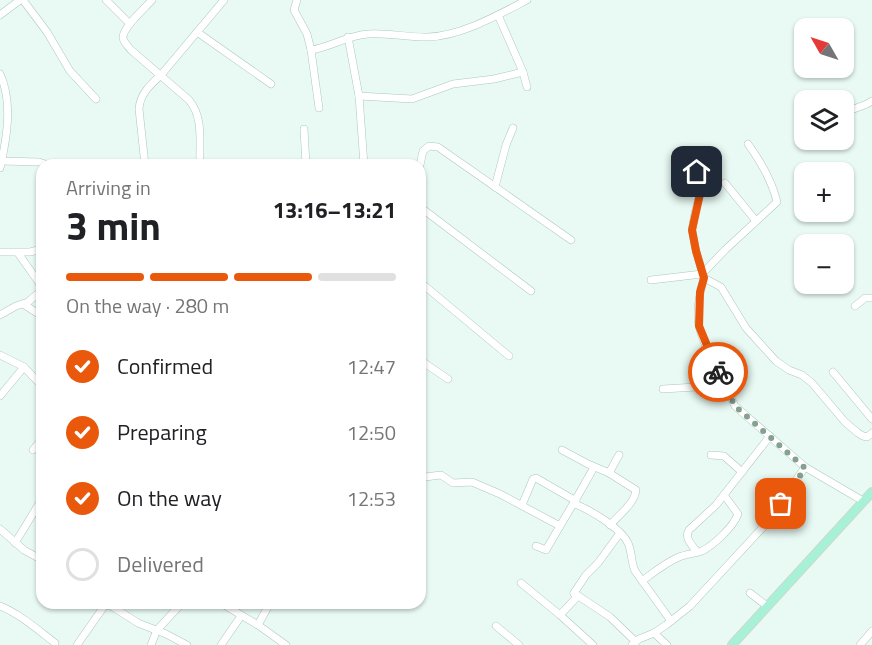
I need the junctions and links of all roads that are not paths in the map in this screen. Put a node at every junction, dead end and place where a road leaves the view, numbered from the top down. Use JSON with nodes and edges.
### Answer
{"nodes":[{"id":1,"x":22,"y":0,"type":"edge"},
{"id":2,"x":106,"y":0,"type":"edge"},
{"id":3,"x":152,"y":0,"type":"edge"},
{"id":4,"x":224,"y":0,"type":"edge"},
{"id":5,"x":297,"y":0,"type":"edge"},
{"id":6,"x":527,"y":0,"type":"edge"},
{"id":7,"x":0,"y":15,"type":"edge"},
{"id":8,"x":498,"y":15,"type":"junction"},
{"id":9,"x":130,"y":24,"type":"junction"},
{"id":10,"x":197,"y":32,"type":"junction"},
{"id":11,"x":348,"y":37,"type":"junction"},
{"id":12,"x":311,"y":50,"type":"junction"},
{"id":13,"x":523,"y":72,"type":"junction"},
{"id":14,"x":0,"y":74,"type":"edge"},
{"id":15,"x":161,"y":75,"type":"junction"},
{"id":16,"x":271,"y":84,"type":"dead end"},
{"id":17,"x":526,"y":87,"type":"dead end"},
{"id":18,"x":3,"y":94,"type":"edge"},
{"id":19,"x":359,"y":96,"type":"junction"},
{"id":20,"x":96,"y":99,"type":"dead end"},
{"id":21,"x":872,"y":101,"type":"edge"},
{"id":22,"x":320,"y":108,"type":"dead end"},
{"id":23,"x":854,"y":108,"type":"edge"},
{"id":24,"x":513,"y":128,"type":"dead end"},
{"id":25,"x":304,"y":129,"type":"dead end"},
{"id":26,"x":748,"y":144,"type":"dead end"},
{"id":27,"x":144,"y":159,"type":"edge"},
{"id":28,"x":200,"y":159,"type":"edge"},
{"id":29,"x":306,"y":159,"type":"edge"},
{"id":30,"x":364,"y":159,"type":"edge"},
{"id":31,"x":421,"y":159,"type":"edge"},
{"id":32,"x":36,"y":162,"type":"edge"},
{"id":33,"x":1,"y":164,"type":"edge"},
{"id":34,"x":697,"y":172,"type":"dead end"},
{"id":35,"x":725,"y":183,"type":"dead end"},
{"id":36,"x":495,"y":187,"type":"junction"},
{"id":37,"x":426,"y":212,"type":"edge"},
{"id":38,"x":756,"y":222,"type":"junction"},
{"id":39,"x":571,"y":240,"type":"dead end"},
{"id":40,"x":36,"y":249,"type":"edge"},
{"id":41,"x":0,"y":252,"type":"edge"},
{"id":42,"x":18,"y":253,"type":"junction"},
{"id":43,"x":703,"y":276,"type":"junction"},
{"id":44,"x":36,"y":280,"type":"edge"},
{"id":45,"x":651,"y":280,"type":"dead end"},
{"id":46,"x":426,"y":287,"type":"edge"},
{"id":47,"x":531,"y":291,"type":"dead end"},
{"id":48,"x":36,"y":295,"type":"edge"},
{"id":49,"x":872,"y":298,"type":"edge"},
{"id":50,"x":23,"y":304,"type":"junction"},
{"id":51,"x":855,"y":306,"type":"dead end"},
{"id":52,"x":36,"y":312,"type":"edge"},
{"id":53,"x":0,"y":315,"type":"edge"},
{"id":54,"x":0,"y":355,"type":"edge"},
{"id":55,"x":509,"y":356,"type":"dead end"},
{"id":56,"x":426,"y":364,"type":"edge"},
{"id":57,"x":24,"y":367,"type":"junction"},
{"id":58,"x":832,"y":372,"type":"dead end"},
{"id":59,"x":720,"y":376,"type":"junction"},
{"id":60,"x":36,"y":380,"type":"edge"},
{"id":61,"x":448,"y":380,"type":"dead end"},
{"id":62,"x":663,"y":389,"type":"dead end"},
{"id":63,"x":0,"y":396,"type":"edge"},
{"id":64,"x":872,"y":419,"type":"edge"},
{"id":65,"x":872,"y":434,"type":"edge"},
{"id":66,"x":770,"y":436,"type":"junction"},
{"id":67,"x":36,"y":446,"type":"edge"},
{"id":68,"x":33,"y":450,"type":"dead end"},
{"id":69,"x":562,"y":450,"type":"dead end"},
{"id":70,"x":711,"y":454,"type":"dead end"},
{"id":71,"x":619,"y":455,"type":"dead end"},
{"id":72,"x":594,"y":467,"type":"junction"},
{"id":73,"x":805,"y":468,"type":"junction"},
{"id":74,"x":742,"y":472,"type":"junction"},
{"id":75,"x":609,"y":473,"type":"junction"},
{"id":76,"x":426,"y":477,"type":"edge"},
{"id":77,"x":872,"y":492,"type":"edge"},
{"id":78,"x":724,"y":495,"type":"junction"},
{"id":79,"x":863,"y":501,"type":"junction"},
{"id":80,"x":575,"y":502,"type":"junction"},
{"id":81,"x":522,"y":505,"type":"junction"},
{"id":82,"x":36,"y":509,"type":"edge"},
{"id":83,"x":610,"y":525,"type":"junction"},
{"id":84,"x":560,"y":526,"type":"junction"},
{"id":85,"x":0,"y":529,"type":"edge"},
{"id":86,"x":620,"y":533,"type":"junction"},
{"id":87,"x":15,"y":543,"type":"junction"},
{"id":88,"x":536,"y":546,"type":"dead end"},
{"id":89,"x":697,"y":552,"type":"junction"},
{"id":90,"x":36,"y":557,"type":"edge"},
{"id":91,"x":642,"y":581,"type":"junction"},
{"id":92,"x":521,"y":584,"type":"dead end"},
{"id":93,"x":574,"y":593,"type":"junction"},
{"id":94,"x":750,"y":593,"type":"dead end"},
{"id":95,"x":0,"y":606,"type":"edge"},
{"id":96,"x":767,"y":606,"type":"junction"},
{"id":97,"x":100,"y":609,"type":"edge"},
{"id":98,"x":119,"y":609,"type":"edge"},
{"id":99,"x":176,"y":609,"type":"edge"},
{"id":100,"x":230,"y":609,"type":"edge"},
{"id":101,"x":267,"y":609,"type":"edge"},
{"id":102,"x":560,"y":615,"type":"junction"},
{"id":103,"x":241,"y":616,"type":"junction"},
{"id":104,"x":671,"y":621,"type":"junction"},
{"id":105,"x":258,"y":625,"type":"junction"},
{"id":106,"x":496,"y":626,"type":"dead end"},
{"id":107,"x":157,"y":630,"type":"junction"},
{"id":108,"x":872,"y":631,"type":"edge"},
{"id":109,"x":654,"y":633,"type":"junction"},
{"id":110,"x":634,"y":643,"type":"edge"},
{"id":111,"x":54,"y":644,"type":"edge"},
{"id":112,"x":77,"y":645,"type":"edge"},
{"id":113,"x":151,"y":645,"type":"edge"},
{"id":114,"x":187,"y":645,"type":"edge"},
{"id":115,"x":221,"y":645,"type":"edge"},
{"id":116,"x":286,"y":645,"type":"edge"},
{"id":117,"x":519,"y":645,"type":"edge"},
{"id":118,"x":593,"y":645,"type":"edge"},
{"id":119,"x":667,"y":645,"type":"edge"},
{"id":120,"x":732,"y":645,"type":"edge"},
{"id":121,"x":860,"y":645,"type":"edge"}],
"edges":[{"from":1,"to":7,"type":"street"},
{"from":1,"to":20,"type":"street"},
{"from":2,"to":9,"type":"street"},
{"from":3,"to":9,"type":"street"},
{"from":4,"to":10,"type":"street"},
{"from":5,"to":12,"type":"street"},
{"from":6,"to":8,"type":"street"},
{"from":8,"to":11,"type":"street"},
{"from":8,"to":13,"type":"street"},
{"from":9,"to":15,"type":"street"},
{"from":10,"to":15,"type":"street"},
{"from":10,"to":16,"type":"street"},
{"from":11,"to":12,"type":"street"},
{"from":11,"to":19,"type":"street"},
{"from":12,"to":22,"type":"street"},
{"from":13,"to":17,"type":"street"},
{"from":13,"to":19,"type":"street"},
{"from":14,"to":18,"type":"street"},
{"from":15,"to":27,"type":"street"},
{"from":15,"to":28,"type":"street"},
{"from":18,"to":33,"type":"street"},
{"from":19,"to":30,"type":"street"},
{"from":21,"to":23,"type":"street"},
{"from":24,"to":36,"type":"street"},
{"from":25,"to":29,"type":"street"},
{"from":26,"to":38,"type":"street"},
{"from":31,"to":36,"type":"street"},
{"from":32,"to":33,"type":"street"},
{"from":34,"to":43,"type":"street"},
{"from":35,"to":38,"type":"street"},
{"from":36,"to":39,"type":"street"},
{"from":37,"to":47,"type":"street"},
{"from":38,"to":43,"type":"street"},
{"from":40,"to":42,"type":"street"},
{"from":41,"to":42,"type":"street"},
{"from":42,"to":44,"type":"street"},
{"from":43,"to":45,"type":"street"},
{"from":43,"to":59,"type":"street"},
{"from":43,"to":65,"type":"street"},
{"from":46,"to":55,"type":"street"},
{"from":48,"to":50,"type":"street"},
{"from":49,"to":51,"type":"street"},
{"from":50,"to":52,"type":"street"},
{"from":50,"to":53,"type":"street"},
{"from":54,"to":57,"type":"street"},
{"from":56,"to":61,"type":"street"},
{"from":57,"to":60,"type":"street"},
{"from":57,"to":63,"type":"street"},
{"from":58,"to":64,"type":"street"},
{"from":59,"to":62,"type":"street"},
{"from":59,"to":66,"type":"street"},
{"from":66,"to":73,"type":"street"},
{"from":66,"to":74,"type":"street"},
{"from":67,"to":68,"type":"street"},
{"from":69,"to":72,"type":"street"},
{"from":70,"to":74,"type":"street"},
{"from":71,"to":75,"type":"street"},
{"from":72,"to":75,"type":"street"},
{"from":72,"to":80,"type":"street"},
{"from":73,"to":79,"type":"street"},
{"from":73,"to":104,"type":"street"},
{"from":74,"to":78,"type":"street"},
{"from":75,"to":83,"type":"street"},
{"from":76,"to":81,"type":"street"},
{"from":77,"to":79,"type":"main road"},
{"from":78,"to":89,"type":"street"},
{"from":78,"to":89,"type":"street"},
{"from":79,"to":96,"type":"main road"},
{"from":80,"to":81,"type":"street"},
{"from":80,"to":83,"type":"street"},
{"from":80,"to":84,"type":"street"},
{"from":81,"to":84,"type":"street"},
{"from":82,"to":87,"type":"street"},
{"from":83,"to":86,"type":"street"},
{"from":84,"to":88,"type":"street"},
{"from":85,"to":87,"type":"street"},
{"from":86,"to":91,"type":"street"},
{"from":86,"to":93,"type":"street"},
{"from":87,"to":90,"type":"street"},
{"from":89,"to":91,"type":"street"},
{"from":91,"to":104,"type":"street"},
{"from":92,"to":102,"type":"street"},
{"from":93,"to":102,"type":"street"},
{"from":93,"to":110,"type":"street"},
{"from":94,"to":96,"type":"street"},
{"from":95,"to":111,"type":"street"},
{"from":96,"to":120,"type":"main road"},
{"from":97,"to":112,"type":"street"},
{"from":98,"to":107,"type":"street"},
{"from":99,"to":107,"type":"street"},
{"from":100,"to":103,"type":"street"},
{"from":101,"to":105,"type":"street"},
{"from":102,"to":118,"type":"street"},
{"from":103,"to":105,"type":"street"},
{"from":103,"to":115,"type":"street"},
{"from":104,"to":109,"type":"street"},
{"from":105,"to":116,"type":"street"},
{"from":106,"to":117,"type":"street"},
{"from":107,"to":113,"type":"street"},
{"from":107,"to":114,"type":"street"},
{"from":108,"to":121,"type":"street"},
{"from":109,"to":110,"type":"street"},
{"from":109,"to":119,"type":"street"}]}
